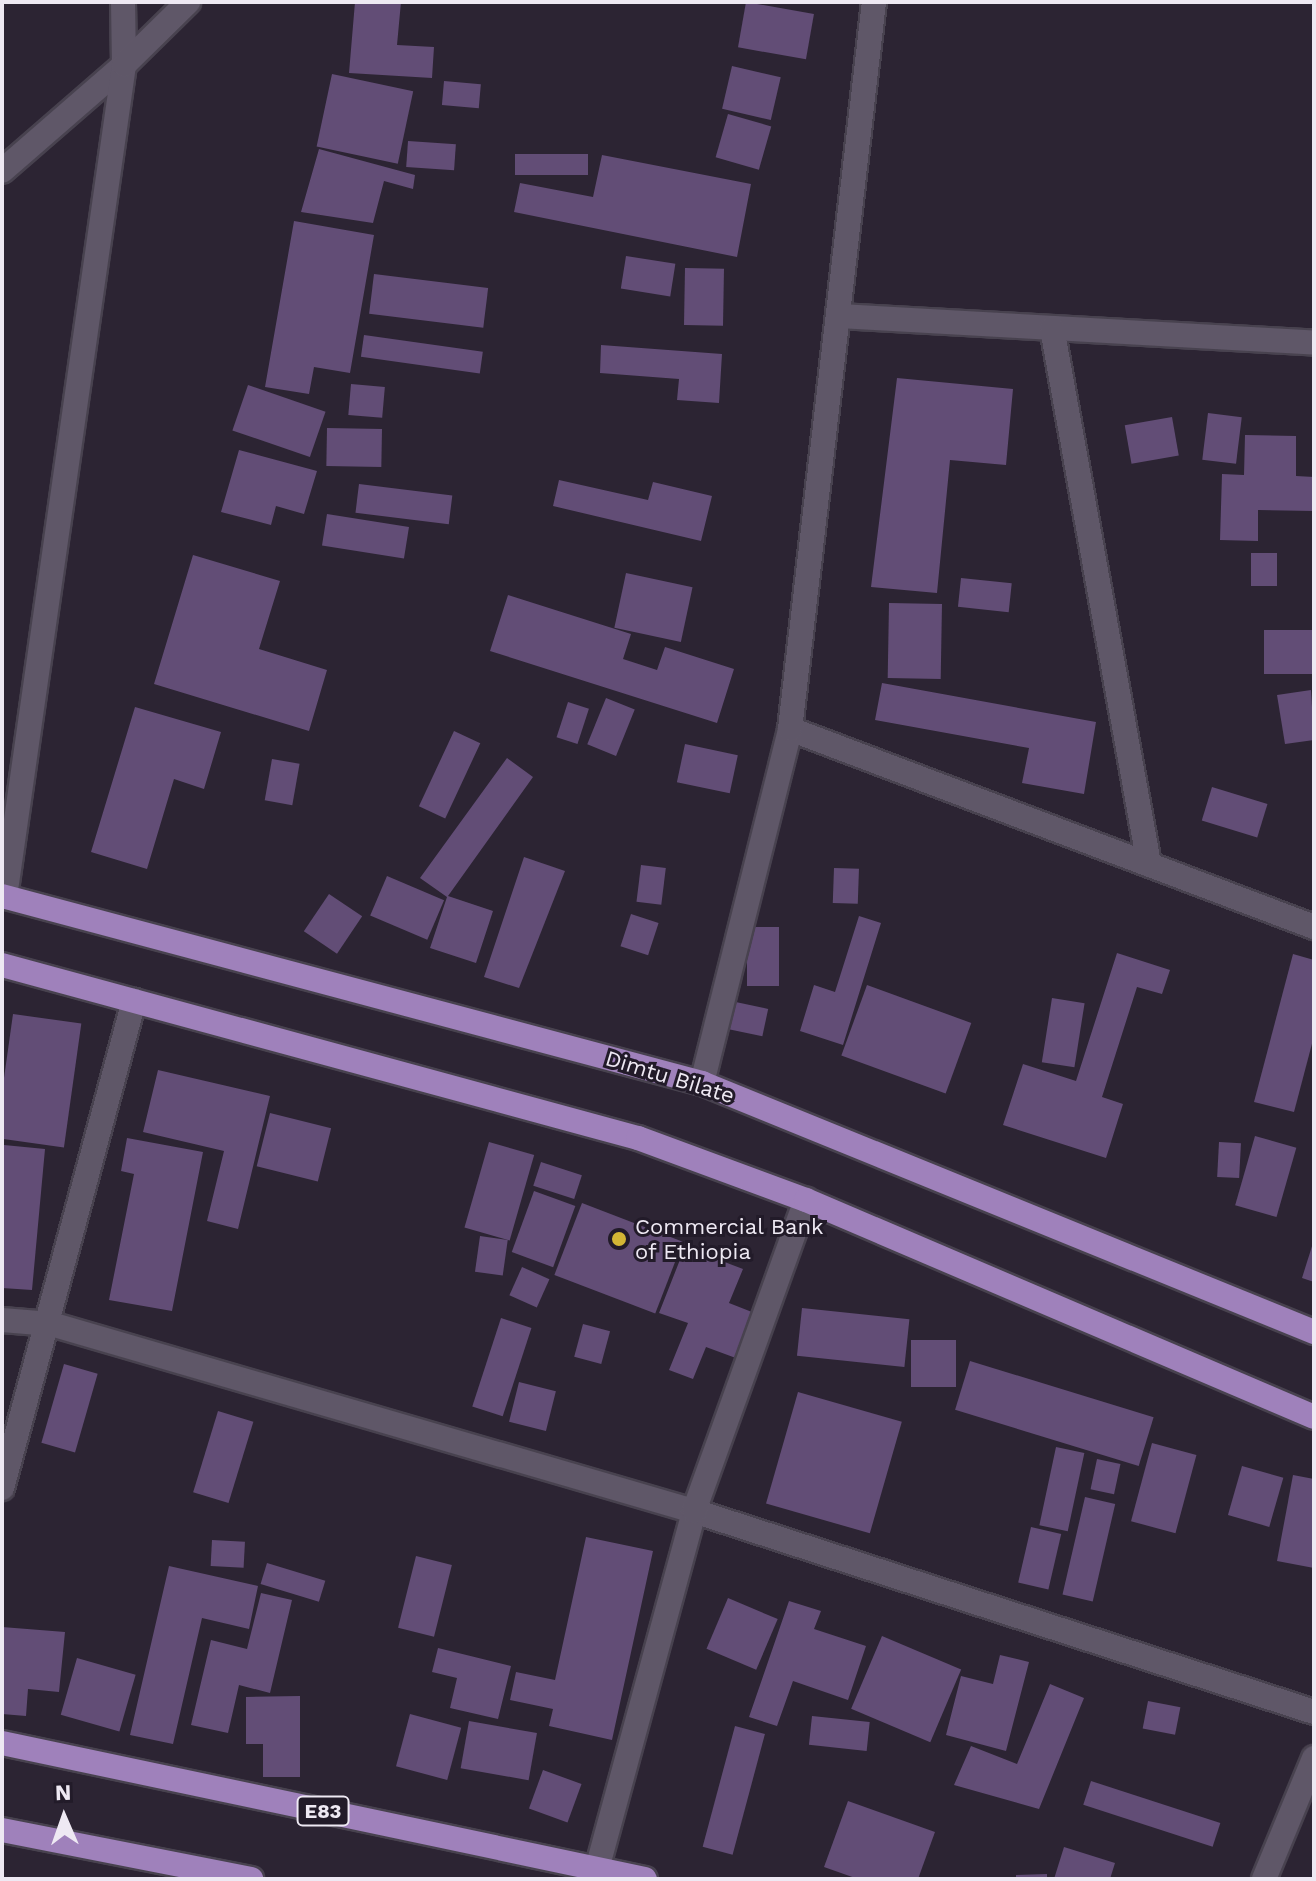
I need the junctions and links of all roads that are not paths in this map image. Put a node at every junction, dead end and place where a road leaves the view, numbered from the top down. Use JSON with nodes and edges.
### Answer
{"nodes":[{"id":1,"x":123,"y":2,"type":"edge"},
{"id":2,"x":188,"y":2,"type":"edge"},
{"id":3,"x":874,"y":2,"type":"edge"},
{"id":4,"x":124,"y":65,"type":"junction"},
{"id":5,"x":2,"y":171,"type":"edge"},
{"id":6,"x":838,"y":316,"type":"junction"},
{"id":7,"x":1052,"y":328,"type":"junction"},
{"id":8,"x":1314,"y":343,"type":"edge"},
{"id":9,"x":790,"y":729,"type":"junction"},
{"id":10,"x":1149,"y":864,"type":"junction"},
{"id":11,"x":4,"y":896,"type":"edge"},
{"id":12,"x":1314,"y":927,"type":"edge"},
{"id":13,"x":2,"y":965,"type":"edge"},
{"id":14,"x":134,"y":1001,"type":"junction"},
{"id":15,"x":702,"y":1083,"type":"junction"},
{"id":16,"x":806,"y":1200,"type":"junction"},
{"id":17,"x":2,"y":1320,"type":"edge"},
{"id":18,"x":51,"y":1324,"type":"junction"},
{"id":19,"x":1314,"y":1332,"type":"edge"},
{"id":20,"x":1314,"y":1417,"type":"edge"},
{"id":21,"x":2,"y":1488,"type":"edge"},
{"id":22,"x":694,"y":1511,"type":"junction"},
{"id":23,"x":1314,"y":1712,"type":"edge"},
{"id":24,"x":2,"y":1743,"type":"edge"},
{"id":25,"x":1314,"y":1758,"type":"edge"},
{"id":26,"x":2,"y":1830,"type":"edge"},
{"id":27,"x":596,"y":1874,"type":"edge"},
{"id":28,"x":251,"y":1879,"type":"edge"},
{"id":29,"x":645,"y":1879,"type":"edge"},
{"id":30,"x":1264,"y":1879,"type":"edge"}],
"edges":[{"from":1,"to":4,"type":"street"},
{"from":2,"to":4,"type":"street"},
{"from":3,"to":6,"type":"street"},
{"from":4,"to":5,"type":"street"},
{"from":4,"to":11,"type":"street"},
{"from":6,"to":7,"type":"street"},
{"from":6,"to":9,"type":"street"},
{"from":7,"to":8,"type":"street"},
{"from":7,"to":10,"type":"street"},
{"from":9,"to":10,"type":"street"},
{"from":9,"to":15,"type":"street"},
{"from":10,"to":12,"type":"street"},
{"from":11,"to":15,"type":"main road","name":"Dimtu Bilate"},
{"from":13,"to":14,"type":"main road"},
{"from":14,"to":16,"type":"main road"},
{"from":14,"to":18,"type":"street"},
{"from":15,"to":19,"type":"main road","name":"Dimtu Bilate"},
{"from":16,"to":20,"type":"main road"},
{"from":16,"to":22,"type":"street"},
{"from":17,"to":18,"type":"street"},
{"from":18,"to":21,"type":"street"},
{"from":18,"to":22,"type":"street"},
{"from":22,"to":23,"type":"street"},
{"from":22,"to":27,"type":"street"},
{"from":24,"to":27,"type":"main road","number":"E83"},
{"from":25,"to":30,"type":"street"},
{"from":26,"to":28,"type":"main road"},
{"from":27,"to":29,"type":"main road","number":"E83"}]}
